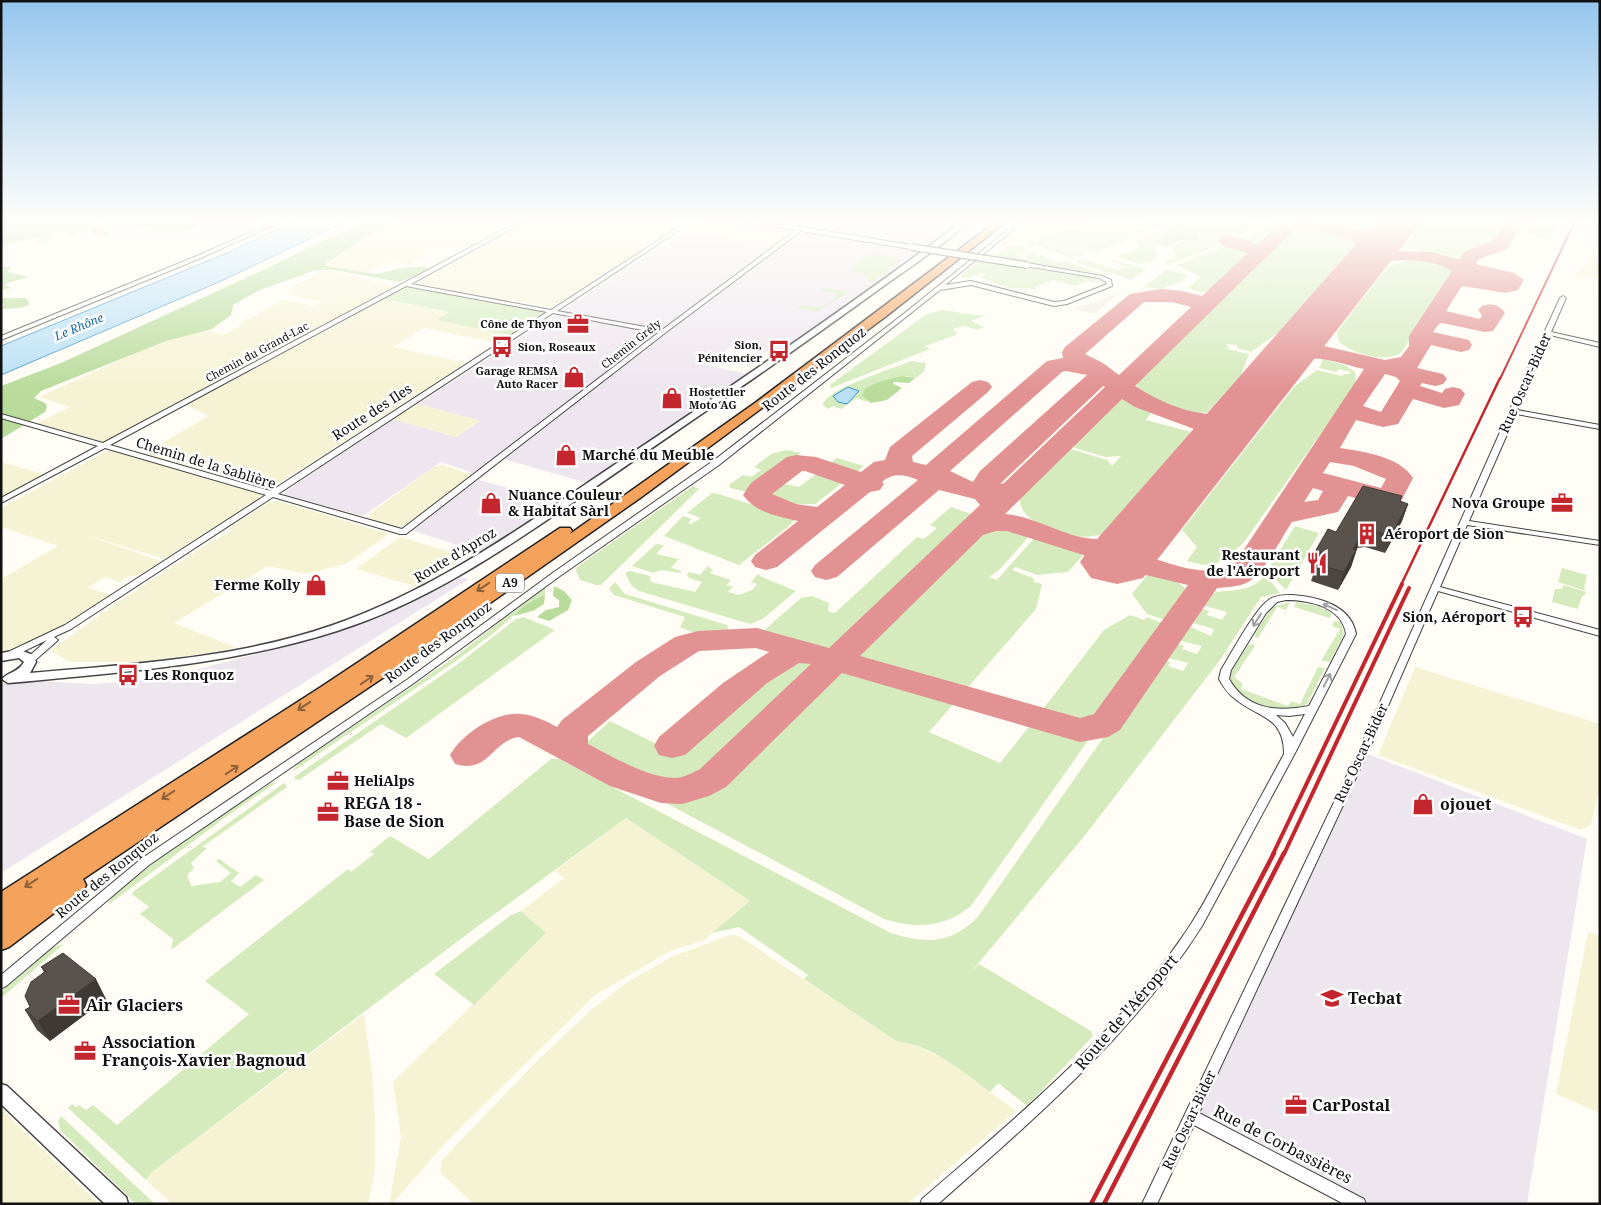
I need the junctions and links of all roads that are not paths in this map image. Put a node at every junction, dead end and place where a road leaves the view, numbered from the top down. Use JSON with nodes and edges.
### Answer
{"nodes":[{"id":1,"x":150,"y":277,"type":"edge"},
{"id":2,"x":417,"y":277,"type":"edge"},
{"id":3,"x":604,"y":277,"type":"edge"},
{"id":4,"x":736,"y":277,"type":"edge"},
{"id":5,"x":886,"y":277,"type":"edge"},
{"id":6,"x":915,"y":277,"type":"edge"},
{"id":7,"x":929,"y":277,"type":"edge"},
{"id":8,"x":952,"y":277,"type":"edge"},
{"id":9,"x":953,"y":277,"type":"edge"},
{"id":10,"x":957,"y":277,"type":"edge"},
{"id":11,"x":1101,"y":277,"type":"edge"},
{"id":12,"x":958,"y":281,"type":"junction"},
{"id":13,"x":404,"y":284,"type":"junction"},
{"id":14,"x":940,"y":288,"type":"junction"},
{"id":15,"x":1563,"y":298,"type":"dead end"},
{"id":16,"x":552,"y":311,"type":"junction"},
{"id":17,"x":663,"y":332,"type":"junction"},
{"id":18,"x":1547,"y":333,"type":"junction"},
{"id":19,"x":1,"y":338,"type":"edge"},
{"id":20,"x":1600,"y":345,"type":"edge"},
{"id":21,"x":1513,"y":411,"type":"junction"},
{"id":22,"x":1,"y":416,"type":"edge"},
{"id":23,"x":1600,"y":427,"type":"edge"},
{"id":24,"x":105,"y":445,"type":"junction"},
{"id":25,"x":271,"y":495,"type":"junction"},
{"id":26,"x":1,"y":501,"type":"edge"},
{"id":27,"x":1464,"y":522,"type":"junction"},
{"id":28,"x":403,"y":532,"type":"joint"},
{"id":29,"x":1600,"y":543,"type":"edge"},
{"id":30,"x":1435,"y":588,"type":"junction"},
{"id":31,"x":68,"y":627,"type":"junction"},
{"id":32,"x":1600,"y":633,"type":"edge"},
{"id":33,"x":6,"y":655,"type":"edge"},
{"id":34,"x":30,"y":662,"type":"junction"},
{"id":35,"x":80,"y":672,"type":"junction"},
{"id":36,"x":5,"y":680,"type":"edge"},
{"id":37,"x":1312,"y":709,"type":"junction"},
{"id":38,"x":1260,"y":711,"type":"junction"},
{"id":39,"x":1289,"y":755,"type":"junction"},
{"id":40,"x":208,"y":786,"type":"junction"},
{"id":41,"x":1,"y":902,"type":"edge"},
{"id":42,"x":1,"y":922,"type":"edge"},
{"id":43,"x":1,"y":941,"type":"edge"},
{"id":44,"x":1,"y":983,"type":"edge"},
{"id":45,"x":1,"y":1092,"type":"edge"},
{"id":46,"x":1191,"y":1116,"type":"junction"},
{"id":47,"x":119,"y":1204,"type":"edge"},
{"id":48,"x":928,"y":1204,"type":"edge"},
{"id":49,"x":1149,"y":1204,"type":"edge"},
{"id":50,"x":1360,"y":1204,"type":"edge"}],
"edges":[{"from":1,"to":19,"type":"street"},
{"from":2,"to":13,"type":"street","name":"Chemin du Grand-Lac"},
{"from":3,"to":16,"type":"street","name":"Route des Iles"},
{"from":4,"to":17,"type":"street","name":"Chemin Grély"},
{"from":5,"to":35,"type":"street","name":"Route d'Aproz"},
{"from":6,"to":41,"type":"highway","number":"A9","one_way":true},
{"from":40,"to":7,"type":"highway","number":"A9","one_way":true},
{"from":8,"to":14,"type":"street","name":"Route des Ronquoz"},
{"from":9,"to":12,"type":"street"},
{"from":10,"to":12,"type":"street"},
{"from":11,"to":12,"type":"street","name":"Route des Ronquoz","bridge":true},
{"from":12,"to":14,"type":"street","name":"Route des Ronquoz"},
{"from":13,"to":16,"type":"street"},
{"from":13,"to":24,"type":"street","name":"Chemin du Grand-Lac"},
{"from":14,"to":44,"type":"street","name":"Route des Ronquoz"},
{"from":15,"to":18,"type":"street","name":"Rue Oscar-Bider"},
{"from":16,"to":17,"type":"street"},
{"from":16,"to":25,"type":"street","name":"Route des Iles"},
{"from":17,"to":28,"type":"street","name":"Chemin Grély"},
{"from":18,"to":20,"type":"street"},
{"from":18,"to":21,"type":"street","name":"Rue Oscar-Bider"},
{"from":21,"to":23,"type":"street"},
{"from":21,"to":27,"type":"street","name":"Rue Oscar-Bider"},
{"from":22,"to":24,"type":"street","name":"Chemin de la Sablière"},
{"from":24,"to":25,"type":"street","name":"Chemin de la Sablière"},
{"from":24,"to":26,"type":"street","name":"Chemin du Grand-Lac"},
{"from":25,"to":28,"type":"street","name":"Chemin de la Sablière"},
{"from":25,"to":31,"type":"street","name":"Route des Iles"},
{"from":27,"to":29,"type":"street"},
{"from":27,"to":30,"type":"street","name":"Rue Oscar-Bider"},
{"from":30,"to":32,"type":"street"},
{"from":30,"to":46,"type":"street","name":"Rue Oscar-Bider"},
{"from":31,"to":33,"type":"street","name":"Route des Iles"},
{"from":31,"to":34,"type":"street","name":"Route des Iles"},
{"from":33,"to":34,"type":"street","name":"Route d'Aproz"},
{"from":34,"to":35,"type":"street","name":"Route d'Aproz"},
{"from":34,"to":36,"type":"street"},
{"from":35,"to":36,"type":"street","name":"Route d'Aproz"},
{"from":37,"to":38,"type":"street","name":"Route de l'Aéroport"},
{"from":37,"to":38,"type":"street","name":"Route de l'Aéroport","one_way":true},
{"from":37,"to":39,"type":"street","name":"Route de l'Aéroport"},
{"from":38,"to":39,"type":"street","name":"Route de l'Aéroport"},
{"from":39,"to":48,"type":"street","name":"Route de l'Aéroport"},
{"from":40,"to":42,"type":"highway","number":"A9"},
{"from":40,"to":43,"type":"highway"},
{"from":45,"to":47,"type":"street"},
{"from":46,"to":49,"type":"street","name":"Rue Oscar-Bider"},
{"from":46,"to":50,"type":"street","name":"Rue de Corbassières"}]}
